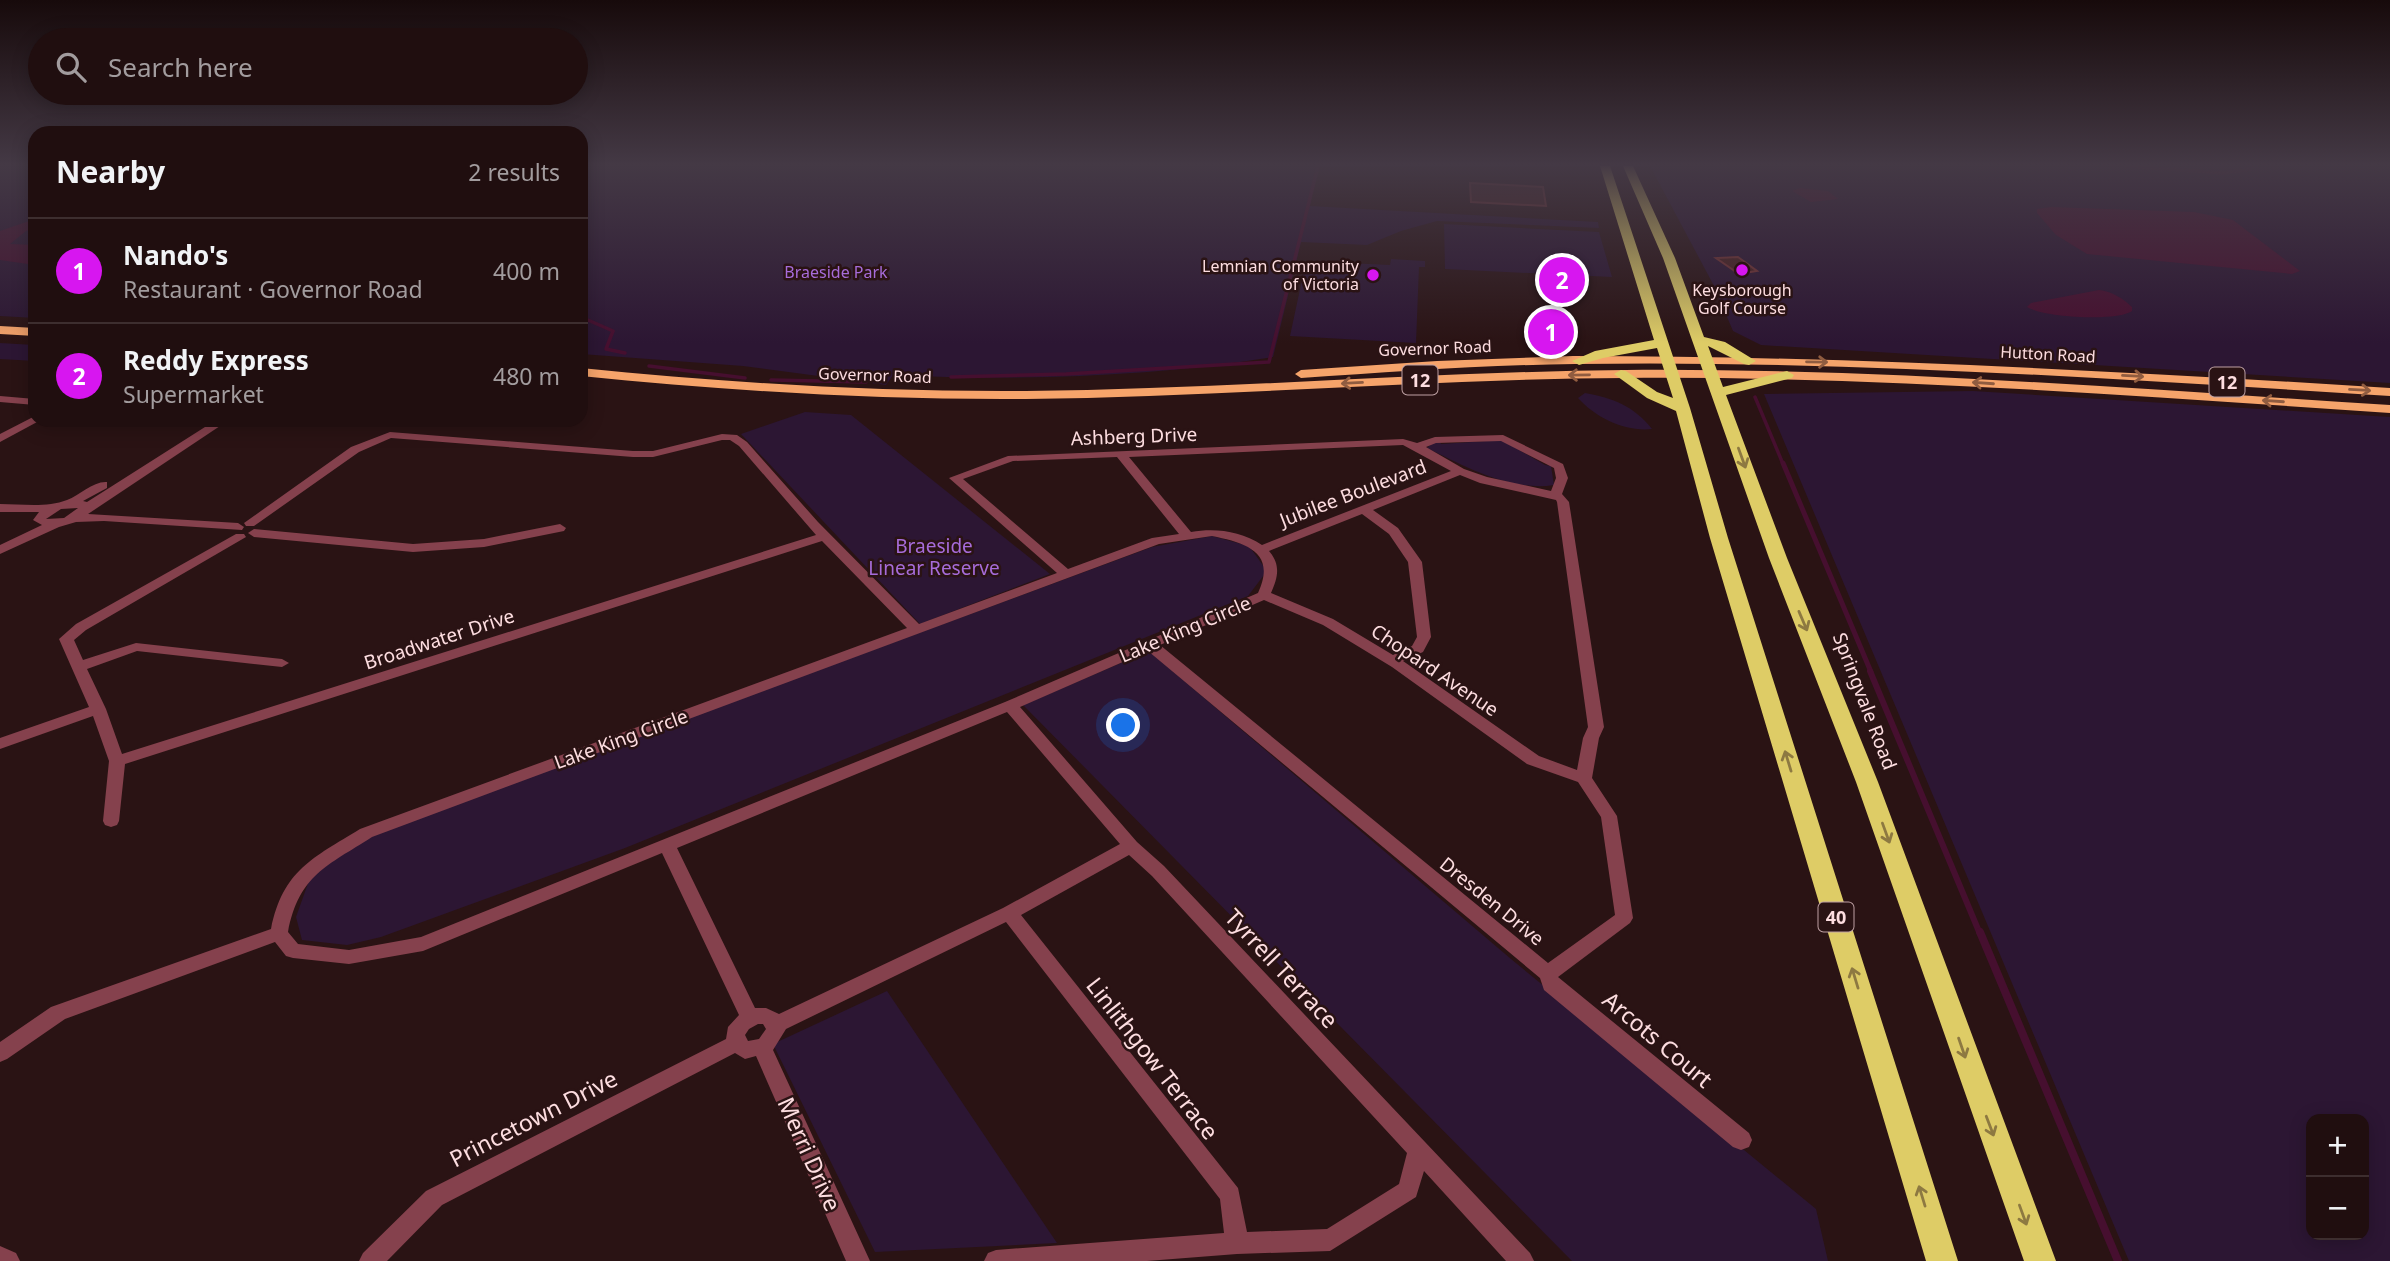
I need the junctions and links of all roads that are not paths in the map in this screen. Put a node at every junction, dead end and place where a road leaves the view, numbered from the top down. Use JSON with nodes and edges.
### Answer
{"nodes":[{"id":1,"x":1624,"y":225,"type":"edge"},
{"id":2,"x":1654,"y":225,"type":"edge"},
{"id":3,"x":0,"y":330,"type":"edge"},
{"id":4,"x":28,"y":332,"type":"edge"},
{"id":5,"x":1698,"y":339,"type":"junction"},
{"id":6,"x":1662,"y":343,"type":"junction"},
{"id":7,"x":1579,"y":361,"type":"junction"},
{"id":8,"x":1749,"y":361,"type":"junction"},
{"id":9,"x":1670,"y":367,"type":"junction"},
{"id":10,"x":1707,"y":367,"type":"junction"},
{"id":11,"x":588,"y":374,"type":"edge"},
{"id":12,"x":1620,"y":374,"type":"junction"},
{"id":13,"x":1787,"y":375,"type":"junction"},
{"id":14,"x":1169,"y":389,"type":"junction"},
{"id":15,"x":2390,"y":392,"type":"edge"},
{"id":16,"x":1717,"y":393,"type":"junction"},
{"id":17,"x":0,"y":399,"type":"edge"},
{"id":18,"x":28,"y":401,"type":"edge"},
{"id":19,"x":1683,"y":408,"type":"junction"},
{"id":20,"x":2390,"y":409,"type":"edge"},
{"id":21,"x":28,"y":423,"type":"edge"},
{"id":22,"x":196,"y":427,"type":"edge"},
{"id":23,"x":213,"y":427,"type":"edge"},
{"id":24,"x":0,"y":439,"type":"edge"},
{"id":25,"x":1416,"y":447,"type":"junction"},
{"id":26,"x":1121,"y":454,"type":"junction"},
{"id":27,"x":1460,"y":471,"type":"junction"},
{"id":28,"x":1556,"y":495,"type":"junction"},
{"id":29,"x":69,"y":504,"type":"junction"},
{"id":30,"x":0,"y":508,"type":"edge"},
{"id":31,"x":54,"y":508,"type":"junction"},
{"id":32,"x":16,"y":509,"type":"junction"},
{"id":33,"x":1365,"y":510,"type":"junction"},
{"id":34,"x":82,"y":512,"type":"junction"},
{"id":35,"x":40,"y":518,"type":"junction"},
{"id":36,"x":60,"y":522,"type":"junction"},
{"id":37,"x":560,"y":528,"type":"dead end"},
{"id":38,"x":243,"y":532,"type":"junction"},
{"id":39,"x":1186,"y":534,"type":"junction"},
{"id":40,"x":825,"y":536,"type":"junction"},
{"id":41,"x":0,"y":541,"type":"edge"},
{"id":42,"x":0,"y":550,"type":"edge"},
{"id":43,"x":1260,"y":550,"type":"junction"},
{"id":44,"x":1068,"y":575,"type":"junction"},
{"id":45,"x":1264,"y":595,"type":"junction"},
{"id":46,"x":917,"y":630,"type":"junction"},
{"id":47,"x":1149,"y":644,"type":"junction"},
{"id":48,"x":1392,"y":661,"type":"junction"},
{"id":49,"x":282,"y":663,"type":"dead end"},
{"id":50,"x":77,"y":667,"type":"junction"},
{"id":51,"x":1010,"y":705,"type":"junction"},
{"id":52,"x":98,"y":709,"type":"junction"},
{"id":53,"x":0,"y":744,"type":"edge"},
{"id":54,"x":117,"y":761,"type":"junction"},
{"id":55,"x":1584,"y":778,"type":"junction"},
{"id":56,"x":111,"y":821,"type":"dead end"},
{"id":57,"x":667,"y":845,"type":"junction"},
{"id":58,"x":1131,"y":846,"type":"junction"},
{"id":59,"x":1009,"y":913,"type":"junction"},
{"id":60,"x":279,"y":933,"type":"junction"},
{"id":61,"x":1548,"y":974,"type":"junction"},
{"id":62,"x":750,"y":1018,"type":"junction"},
{"id":63,"x":775,"y":1024,"type":"junction"},
{"id":64,"x":736,"y":1043,"type":"junction"},
{"id":65,"x":762,"y":1047,"type":"junction"},
{"id":66,"x":0,"y":1053,"type":"edge"},
{"id":67,"x":1741,"y":1140,"type":"dead end"},
{"id":68,"x":1419,"y":1149,"type":"junction"},
{"id":69,"x":1237,"y":1243,"type":"junction"},
{"id":70,"x":0,"y":1257,"type":"edge"},
{"id":71,"x":8,"y":1261,"type":"edge"},
{"id":72,"x":371,"y":1261,"type":"edge"},
{"id":73,"x":858,"y":1261,"type":"edge"},
{"id":74,"x":996,"y":1261,"type":"edge"},
{"id":75,"x":1522,"y":1261,"type":"edge"},
{"id":76,"x":1942,"y":1261,"type":"edge"},
{"id":77,"x":2040,"y":1261,"type":"edge"}],
"edges":[{"from":1,"to":6,"type":"highway","number":"40"},
{"from":2,"to":5,"type":"highway","name":"Springvale Road"},
{"from":3,"to":4,"type":"main road"},
{"from":5,"to":8,"type":"highway"},
{"from":5,"to":10,"type":"highway","name":"Springvale Road"},
{"from":6,"to":7,"type":"highway"},
{"from":6,"to":9,"type":"highway","number":"40"},
{"from":7,"to":9,"type":"main road","name":"Governor Road","number":"12"},
{"from":7,"to":14,"type":"main road","name":"Governor Road","number":"12"},
{"from":8,"to":10,"type":"main road","name":"Hutton Road","number":"12"},
{"from":8,"to":15,"type":"main road","name":"Hutton Road","number":"12","one_way":true},
{"from":9,"to":10,"type":"main road","name":"Governor Road","number":"12"},
{"from":9,"to":12,"type":"main road","name":"Governor Road","number":"12"},
{"from":9,"to":19,"type":"highway","number":"40"},
{"from":10,"to":13,"type":"main road","name":"Hutton Road","number":"12"},
{"from":10,"to":16,"type":"highway","name":"Springvale Road"},
{"from":11,"to":14,"type":"main road","name":"Governor Road","number":"12"},
{"from":12,"to":14,"type":"main road","name":"Governor Road","number":"12","one_way":true},
{"from":12,"to":19,"type":"highway"},
{"from":13,"to":16,"type":"highway"},
{"from":20,"to":13,"type":"main road","name":"Hutton Road","number":"12","one_way":true},
{"from":16,"to":77,"type":"highway","name":"Springvale Road","one_way":true},
{"from":17,"to":18,"type":"street"},
{"from":76,"to":19,"type":"highway","number":"40","one_way":true},
{"from":21,"to":24,"type":"street"},
{"from":22,"to":29,"type":"street"},
{"from":23,"to":34,"type":"street"},
{"from":25,"to":26,"type":"street","name":"Ashberg Drive"},
{"from":25,"to":27,"type":"street","name":"Ashberg Drive"},
{"from":25,"to":28,"type":"street"},
{"from":26,"to":39,"type":"street"},
{"from":26,"to":44,"type":"street","name":"Ashberg Drive"},
{"from":27,"to":28,"type":"street"},
{"from":27,"to":33,"type":"street","name":"Jubilee Boulevard"},
{"from":28,"to":55,"type":"street"},
{"from":29,"to":31,"type":"street"},
{"from":29,"to":34,"type":"street"},
{"from":30,"to":32,"type":"street"},
{"from":31,"to":32,"type":"street"},
{"from":31,"to":35,"type":"street"},
{"from":32,"to":35,"type":"street"},
{"from":33,"to":43,"type":"street","name":"Jubilee Boulevard"},
{"from":33,"to":48,"type":"street"},
{"from":34,"to":36,"type":"street"},
{"from":34,"to":38,"type":"street"},
{"from":35,"to":36,"type":"street"},
{"from":35,"to":41,"type":"street"},
{"from":36,"to":42,"type":"street"},
{"from":37,"to":38,"type":"street"},
{"from":38,"to":40,"type":"street"},
{"from":38,"to":50,"type":"street"},
{"from":39,"to":43,"type":"street","name":"Lake King Circle"},
{"from":39,"to":44,"type":"street","name":"Lake King Circle"},
{"from":40,"to":46,"type":"street"},
{"from":40,"to":54,"type":"street","name":"Broadwater Drive"},
{"from":43,"to":45,"type":"street","name":"Lake King Circle"},
{"from":44,"to":46,"type":"street","name":"Lake King Circle"},
{"from":45,"to":47,"type":"street","name":"Lake King Circle"},
{"from":45,"to":48,"type":"street","name":"Chopard Avenue"},
{"from":46,"to":60,"type":"street","name":"Lake King Circle"},
{"from":47,"to":51,"type":"street","name":"Lake King Circle"},
{"from":47,"to":61,"type":"street","name":"Dresden Drive"},
{"from":48,"to":55,"type":"street","name":"Chopard Avenue"},
{"from":49,"to":50,"type":"street"},
{"from":50,"to":52,"type":"street"},
{"from":51,"to":57,"type":"street","name":"Lake King Circle"},
{"from":51,"to":58,"type":"street","name":"Tyrrell Terrace"},
{"from":52,"to":53,"type":"street"},
{"from":52,"to":54,"type":"street"},
{"from":54,"to":56,"type":"street"},
{"from":55,"to":61,"type":"street","name":"Dresden Drive"},
{"from":57,"to":60,"type":"street","name":"Lake King Circle"},
{"from":57,"to":62,"type":"street"},
{"from":58,"to":59,"type":"street"},
{"from":58,"to":68,"type":"street","name":"Tyrrell Terrace"},
{"from":59,"to":63,"type":"street"},
{"from":59,"to":69,"type":"street","name":"Linlithgow Terrace"},
{"from":60,"to":66,"type":"street"},
{"from":61,"to":67,"type":"street","name":"Arcots Court"},
{"from":62,"to":63,"type":"street"},
{"from":62,"to":64,"type":"street"},
{"from":63,"to":65,"type":"street"},
{"from":64,"to":65,"type":"street"},
{"from":64,"to":72,"type":"street","name":"Princetown Drive"},
{"from":65,"to":73,"type":"street","name":"Merri Drive"},
{"from":68,"to":69,"type":"street"},
{"from":68,"to":75,"type":"street","name":"Tyrrell Terrace"},
{"from":69,"to":74,"type":"street"},
{"from":70,"to":71,"type":"street"}]}
